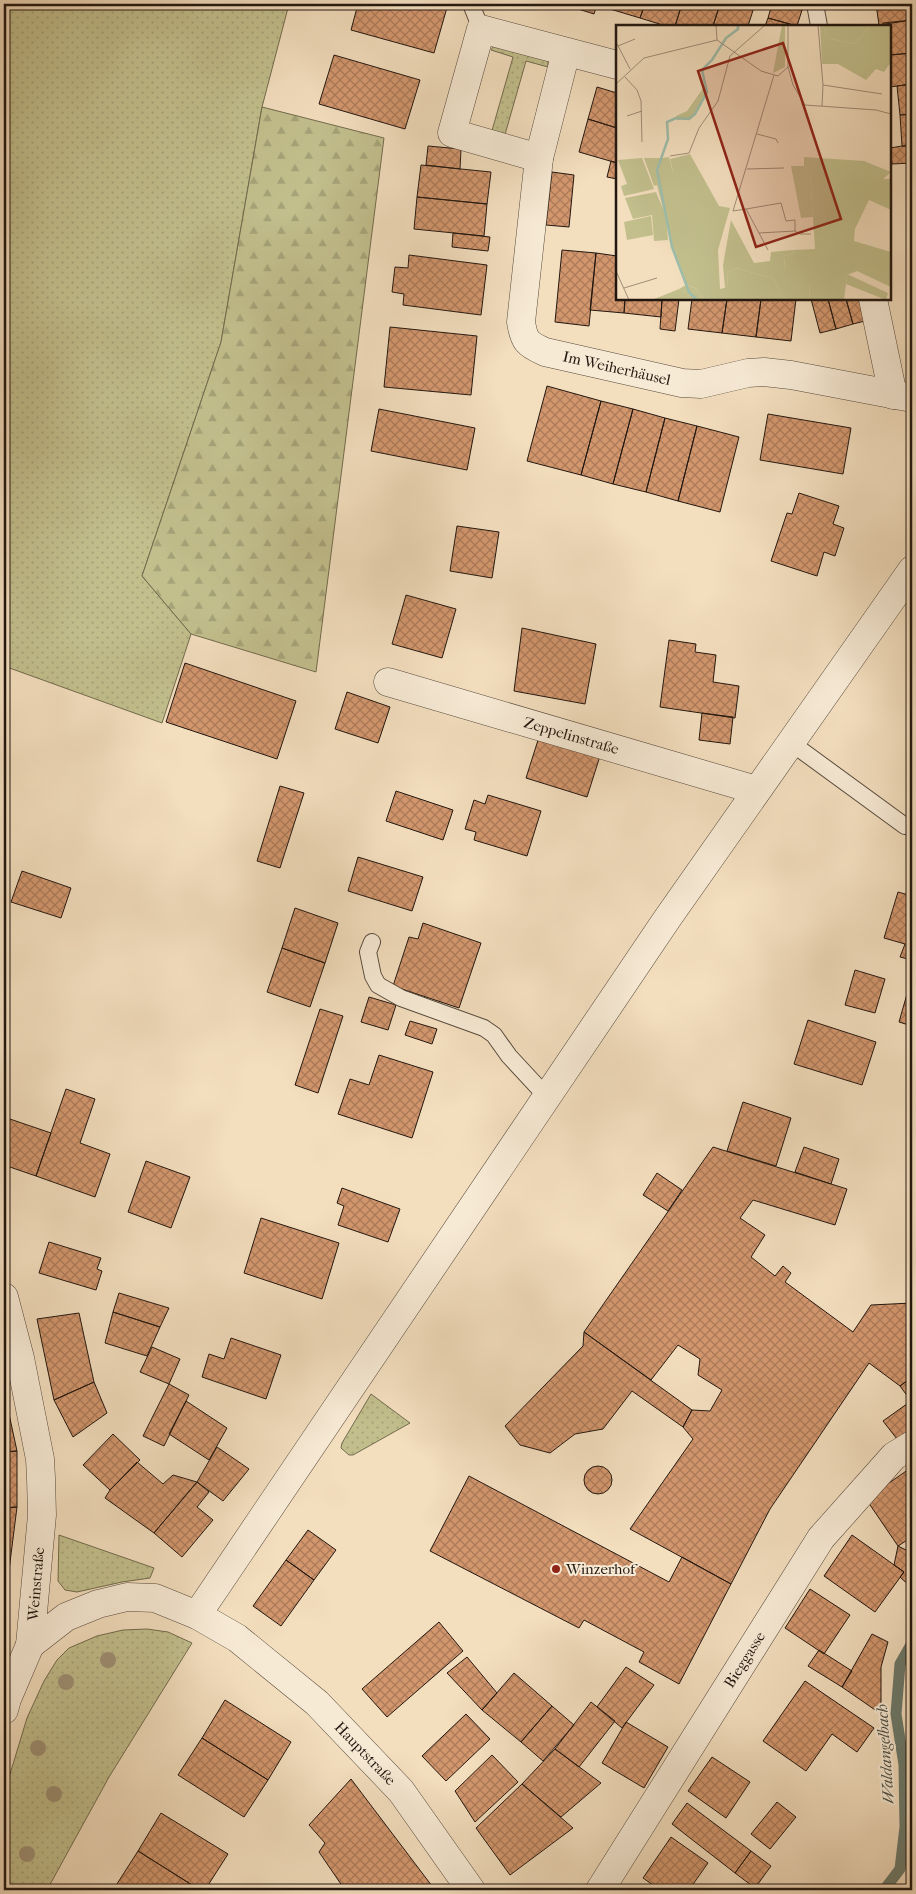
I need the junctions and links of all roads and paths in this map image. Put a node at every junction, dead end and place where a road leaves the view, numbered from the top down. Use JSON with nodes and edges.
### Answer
{"nodes":[{"id":1,"x":471,"y":4,"type":"edge"},
{"id":2,"x":815,"y":4,"type":"edge"},
{"id":3,"x":819,"y":25,"type":"edge"},
{"id":4,"x":481,"y":29,"type":"junction"},
{"id":5,"x":566,"y":52,"type":"junction"},
{"id":6,"x":616,"y":65,"type":"edge"},
{"id":7,"x":538,"y":158,"type":"junction"},
{"id":8,"x":873,"y":300,"type":"edge"},
{"id":9,"x":903,"y":396,"type":"edge"},
{"id":10,"x":912,"y":570,"type":"edge"},
{"id":11,"x":388,"y":682,"type":"dead end"},
{"id":12,"x":790,"y":742,"type":"junction"},
{"id":13,"x":756,"y":790,"type":"junction"},
{"id":14,"x":905,"y":826,"type":"dead end"},
{"id":15,"x":372,"y":942,"type":"dead end"},
{"id":16,"x":546,"y":1097,"type":"junction"},
{"id":17,"x":4,"y":1297,"type":"edge"},
{"id":18,"x":912,"y":1445,"type":"edge"},
{"id":19,"x":197,"y":1615,"type":"junction"},
{"id":20,"x":237,"y":1638,"type":"joint"},
{"id":21,"x":30,"y":1645,"type":"junction"},
{"id":22,"x":4,"y":1710,"type":"edge"},
{"id":23,"x":471,"y":1890,"type":"edge"},
{"id":24,"x":600,"y":1890,"type":"edge"}],
"edges":[{"from":1,"to":4,"type":"lane"},
{"from":2,"to":3,"type":"lane"},
{"from":4,"to":5,"type":"street"},
{"from":4,"to":7,"type":"street"},
{"from":5,"to":6,"type":"street"},
{"from":5,"to":7,"type":"street","name":"Im Weiherhäusel"},
{"from":7,"to":9,"type":"street","name":"Im Weiherhäusel"},
{"from":8,"to":9,"type":"street","name":"Im Weiherhäusel"},
{"from":10,"to":12,"type":"street"},
{"from":11,"to":13,"type":"street","name":"Zeppelinstraße"},
{"from":12,"to":13,"type":"street"},
{"from":12,"to":14,"type":"lane"},
{"from":13,"to":16,"type":"street"},
{"from":15,"to":16,"type":"lane"},
{"from":16,"to":19,"type":"street"},
{"from":17,"to":21,"type":"street","name":"Weinstraße"},
{"from":18,"to":24,"type":"street","name":"Bieggasse"},
{"from":19,"to":20,"type":"street","name":"Weinstraße"},
{"from":19,"to":21,"type":"street","name":"Weinstraße"},
{"from":20,"to":23,"type":"street","name":"Hauptstraße"},
{"from":21,"to":22,"type":"street"}]}
